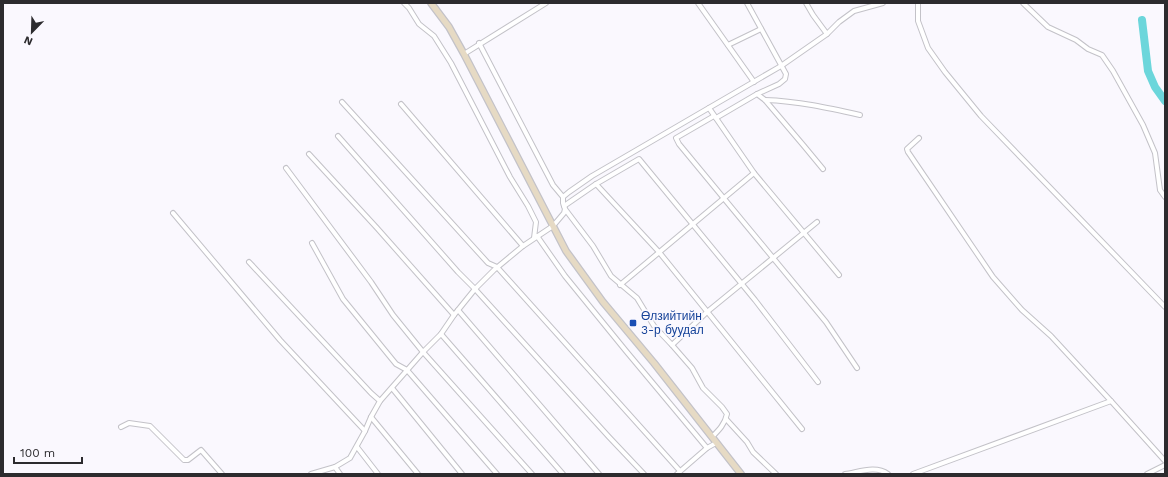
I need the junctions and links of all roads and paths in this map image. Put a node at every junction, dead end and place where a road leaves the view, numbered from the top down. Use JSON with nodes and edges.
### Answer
{"nodes":[{"id":1,"x":404,"y":3,"type":"edge"},
{"id":2,"x":431,"y":3,"type":"edge"},
{"id":3,"x":546,"y":3,"type":"edge"},
{"id":4,"x":698,"y":3,"type":"edge"},
{"id":5,"x":747,"y":3,"type":"edge"},
{"id":6,"x":806,"y":3,"type":"edge"},
{"id":7,"x":883,"y":3,"type":"edge"},
{"id":8,"x":918,"y":3,"type":"edge"},
{"id":9,"x":1023,"y":3,"type":"edge"},
{"id":10,"x":761,"y":29,"type":"junction"},
{"id":11,"x":827,"y":34,"type":"junction"},
{"id":12,"x":479,"y":43,"type":"junction"},
{"id":13,"x":728,"y":45,"type":"junction"},
{"id":14,"x":464,"y":54,"type":"junction"},
{"id":15,"x":781,"y":66,"type":"junction"},
{"id":16,"x":754,"y":82,"type":"junction"},
{"id":17,"x":757,"y":94,"type":"junction"},
{"id":18,"x":765,"y":100,"type":"junction"},
{"id":19,"x":342,"y":102,"type":"dead end"},
{"id":20,"x":401,"y":104,"type":"dead end"},
{"id":21,"x":709,"y":108,"type":"junction"},
{"id":22,"x":860,"y":115,"type":"dead end"},
{"id":23,"x":715,"y":117,"type":"junction"},
{"id":24,"x":338,"y":136,"type":"dead end"},
{"id":25,"x":919,"y":138,"type":"dead end"},
{"id":26,"x":309,"y":154,"type":"dead end"},
{"id":27,"x":286,"y":168,"type":"dead end"},
{"id":28,"x":823,"y":169,"type":"dead end"},
{"id":29,"x":754,"y":173,"type":"junction"},
{"id":30,"x":596,"y":184,"type":"junction"},
{"id":31,"x":563,"y":197,"type":"junction"},
{"id":32,"x":724,"y":197,"type":"junction"},
{"id":33,"x":1165,"y":197,"type":"edge"},
{"id":34,"x":564,"y":208,"type":"junction"},
{"id":35,"x":173,"y":213,"type":"dead end"},
{"id":36,"x":817,"y":222,"type":"dead end"},
{"id":37,"x":692,"y":223,"type":"junction"},
{"id":38,"x":553,"y":226,"type":"junction"},
{"id":39,"x":804,"y":232,"type":"junction"},
{"id":40,"x":536,"y":237,"type":"junction"},
{"id":41,"x":312,"y":243,"type":"dead end"},
{"id":42,"x":523,"y":246,"type":"junction"},
{"id":43,"x":659,"y":252,"type":"junction"},
{"id":44,"x":773,"y":258,"type":"junction"},
{"id":45,"x":249,"y":262,"type":"dead end"},
{"id":46,"x":497,"y":267,"type":"junction"},
{"id":47,"x":839,"y":275,"type":"dead end"},
{"id":48,"x":741,"y":284,"type":"junction"},
{"id":49,"x":620,"y":285,"type":"junction"},
{"id":50,"x":475,"y":289,"type":"junction"},
{"id":51,"x":1165,"y":307,"type":"edge"},
{"id":52,"x":458,"y":310,"type":"junction"},
{"id":53,"x":707,"y":312,"type":"junction"},
{"id":54,"x":454,"y":315,"type":"junction"},
{"id":55,"x":441,"y":334,"type":"junction"},
{"id":56,"x":672,"y":345,"type":"junction"},
{"id":57,"x":423,"y":352,"type":"junction"},
{"id":58,"x":857,"y":368,"type":"dead end"},
{"id":59,"x":407,"y":370,"type":"junction"},
{"id":60,"x":818,"y":382,"type":"dead end"},
{"id":61,"x":392,"y":388,"type":"junction"},
{"id":62,"x":380,"y":401,"type":"junction"},
{"id":63,"x":1111,"y":401,"type":"junction"},
{"id":64,"x":371,"y":417,"type":"junction"},
{"id":65,"x":726,"y":420,"type":"junction"},
{"id":66,"x":121,"y":427,"type":"dead end"},
{"id":67,"x":802,"y":429,"type":"dead end"},
{"id":68,"x":365,"y":432,"type":"junction"},
{"id":69,"x":712,"y":437,"type":"junction"},
{"id":70,"x":716,"y":443,"type":"junction"},
{"id":71,"x":357,"y":447,"type":"junction"},
{"id":72,"x":707,"y":448,"type":"junction"},
{"id":73,"x":1165,"y":461,"type":"edge"},
{"id":74,"x":1165,"y":466,"type":"edge"},
{"id":75,"x":335,"y":467,"type":"junction"},
{"id":76,"x":679,"y":472,"type":"edge"},
{"id":77,"x":222,"y":474,"type":"edge"},
{"id":78,"x":311,"y":474,"type":"edge"},
{"id":79,"x":340,"y":474,"type":"edge"},
{"id":80,"x":378,"y":474,"type":"edge"},
{"id":81,"x":418,"y":474,"type":"edge"},
{"id":82,"x":462,"y":474,"type":"edge"},
{"id":83,"x":497,"y":474,"type":"edge"},
{"id":84,"x":532,"y":474,"type":"edge"},
{"id":85,"x":563,"y":474,"type":"edge"},
{"id":86,"x":599,"y":474,"type":"edge"},
{"id":87,"x":644,"y":474,"type":"edge"},
{"id":88,"x":741,"y":474,"type":"edge"},
{"id":89,"x":776,"y":474,"type":"edge"},
{"id":90,"x":845,"y":474,"type":"edge"},
{"id":91,"x":888,"y":474,"type":"edge"},
{"id":92,"x":913,"y":474,"type":"edge"},
{"id":93,"x":1147,"y":474,"type":"edge"}],
"edges":[{"from":1,"to":40,"type":"street"},
{"from":2,"to":14,"type":"main road"},
{"from":3,"to":12,"type":"street"},
{"from":4,"to":13,"type":"street"},
{"from":5,"to":10,"type":"street"},
{"from":6,"to":11,"type":"street"},
{"from":7,"to":11,"type":"street"},
{"from":8,"to":51,"type":"street"},
{"from":9,"to":33,"type":"street"},
{"from":10,"to":13,"type":"street"},
{"from":10,"to":15,"type":"street"},
{"from":11,"to":15,"type":"street"},
{"from":12,"to":14,"type":"street"},
{"from":12,"to":31,"type":"street"},
{"from":13,"to":16,"type":"street"},
{"from":14,"to":38,"type":"main road"},
{"from":15,"to":16,"type":"street"},
{"from":15,"to":17,"type":"street"},
{"from":16,"to":21,"type":"street"},
{"from":17,"to":18,"type":"street"},
{"from":17,"to":23,"type":"street"},
{"from":18,"to":22,"type":"street"},
{"from":18,"to":28,"type":"street"},
{"from":19,"to":46,"type":"street"},
{"from":20,"to":42,"type":"street"},
{"from":21,"to":23,"type":"street"},
{"from":21,"to":31,"type":"street"},
{"from":23,"to":29,"type":"street"},
{"from":23,"to":32,"type":"street"},
{"from":24,"to":50,"type":"street"},
{"from":25,"to":63,"type":"street"},
{"from":26,"to":54,"type":"street"},
{"from":27,"to":57,"type":"street"},
{"from":29,"to":32,"type":"street"},
{"from":29,"to":39,"type":"street"},
{"from":30,"to":34,"type":"street"},
{"from":30,"to":37,"type":"street"},
{"from":30,"to":43,"type":"street"},
{"from":31,"to":34,"type":"street"},
{"from":32,"to":37,"type":"street"},
{"from":32,"to":44,"type":"street"},
{"from":34,"to":38,"type":"street"},
{"from":34,"to":49,"type":"street"},
{"from":35,"to":68,"type":"street"},
{"from":36,"to":39,"type":"street"},
{"from":37,"to":43,"type":"street"},
{"from":37,"to":48,"type":"street"},
{"from":38,"to":40,"type":"street"},
{"from":38,"to":69,"type":"main road"},
{"from":39,"to":44,"type":"street"},
{"from":39,"to":47,"type":"street"},
{"from":40,"to":42,"type":"street"},
{"from":40,"to":72,"type":"street"},
{"from":41,"to":59,"type":"street"},
{"from":42,"to":46,"type":"street"},
{"from":43,"to":49,"type":"street"},
{"from":43,"to":53,"type":"street"},
{"from":44,"to":48,"type":"street"},
{"from":44,"to":58,"type":"street"},
{"from":45,"to":62,"type":"street"},
{"from":46,"to":50,"type":"street"},
{"from":46,"to":76,"type":"street"},
{"from":48,"to":53,"type":"street"},
{"from":48,"to":60,"type":"street"},
{"from":49,"to":56,"type":"street"},
{"from":50,"to":52,"type":"street"},
{"from":50,"to":87,"type":"street"},
{"from":52,"to":54,"type":"street"},
{"from":52,"to":86,"type":"street"},
{"from":53,"to":56,"type":"street"},
{"from":53,"to":67,"type":"street"},
{"from":54,"to":55,"type":"street"},
{"from":55,"to":57,"type":"street"},
{"from":55,"to":85,"type":"street"},
{"from":56,"to":65,"type":"street"},
{"from":57,"to":59,"type":"street"},
{"from":57,"to":84,"type":"street"},
{"from":59,"to":61,"type":"street"},
{"from":59,"to":83,"type":"street"},
{"from":61,"to":62,"type":"street"},
{"from":61,"to":82,"type":"street"},
{"from":62,"to":64,"type":"street"},
{"from":63,"to":73,"type":"street"},
{"from":63,"to":92,"type":"street"},
{"from":64,"to":68,"type":"street"},
{"from":64,"to":81,"type":"street"},
{"from":65,"to":69,"type":"street"},
{"from":65,"to":89,"type":"street"},
{"from":66,"to":77,"type":"street"},
{"from":68,"to":71,"type":"street"},
{"from":69,"to":70,"type":"main road"},
{"from":70,"to":72,"type":"street"},
{"from":70,"to":88,"type":"main road"},
{"from":71,"to":75,"type":"street"},
{"from":71,"to":80,"type":"street"},
{"from":72,"to":76,"type":"street"},
{"from":74,"to":93,"type":"street"},
{"from":75,"to":78,"type":"street"},
{"from":75,"to":79,"type":"street"},
{"from":90,"to":91,"type":"street"}]}
